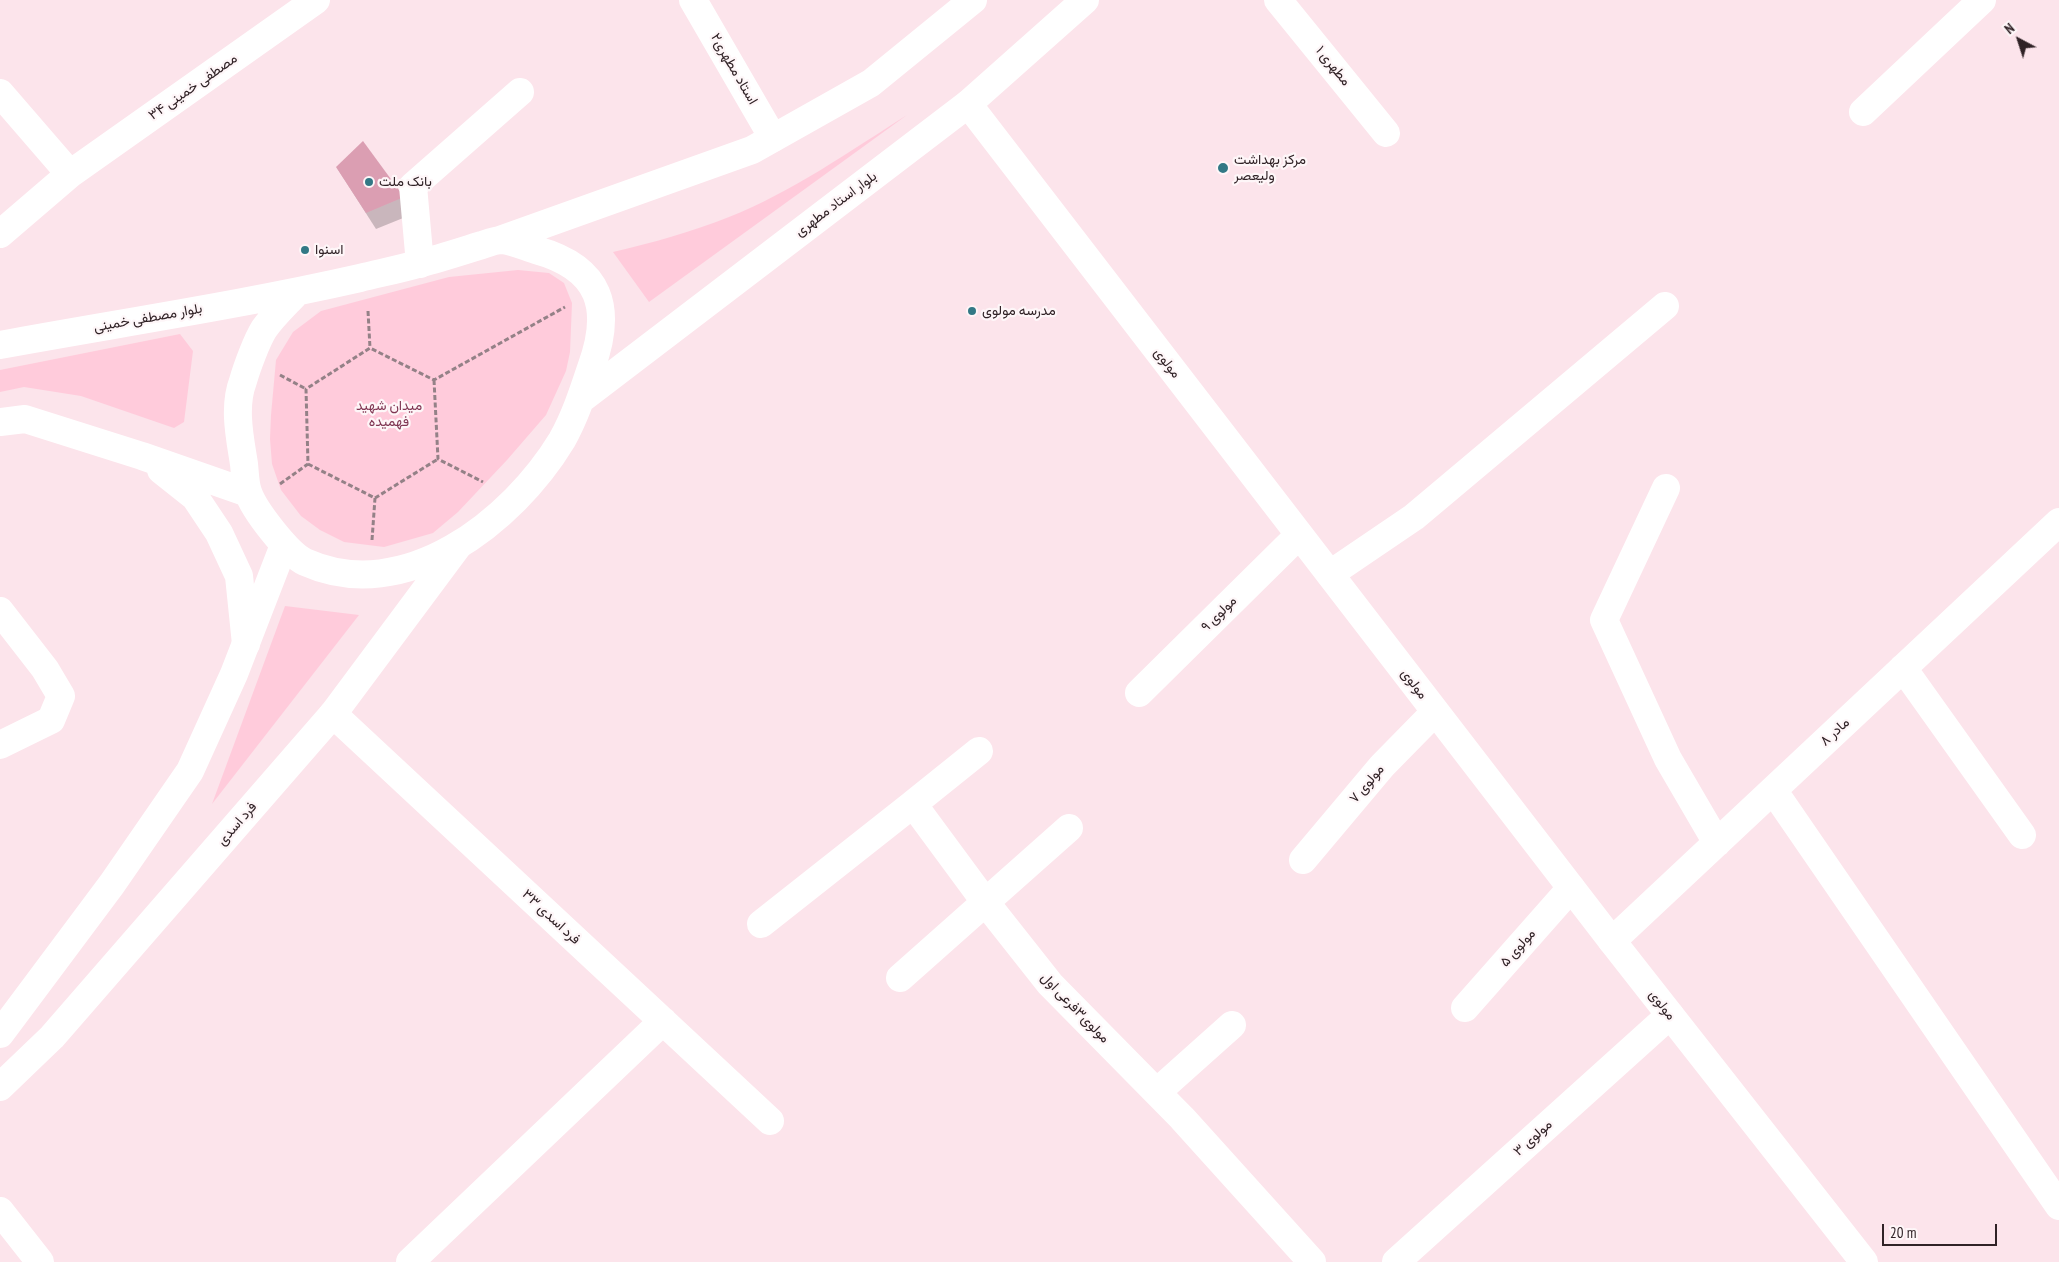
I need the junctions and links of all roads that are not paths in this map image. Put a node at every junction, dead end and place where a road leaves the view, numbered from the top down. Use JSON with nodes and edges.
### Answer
{"nodes":[{"id":1,"x":316,"y":0,"type":"edge"},
{"id":2,"x":693,"y":0,"type":"edge"},
{"id":3,"x":973,"y":0,"type":"edge"},
{"id":4,"x":1085,"y":0,"type":"edge"},
{"id":5,"x":1278,"y":0,"type":"edge"},
{"id":6,"x":1982,"y":0,"type":"edge"},
{"id":7,"x":520,"y":92,"type":"dead end"},
{"id":8,"x":0,"y":93,"type":"edge"},
{"id":9,"x":968,"y":104,"type":"junction"},
{"id":10,"x":1863,"y":112,"type":"dead end"},
{"id":11,"x":1386,"y":133,"type":"dead end"},
{"id":12,"x":773,"y":138,"type":"junction"},
{"id":13,"x":70,"y":174,"type":"junction"},
{"id":14,"x":0,"y":234,"type":"edge"},
{"id":15,"x":500,"y":240,"type":"junction"},
{"id":16,"x":420,"y":264,"type":"junction"},
{"id":17,"x":297,"y":292,"type":"junction"},
{"id":18,"x":1665,"y":306,"type":"dead end"},
{"id":19,"x":0,"y":345,"type":"edge"},
{"id":20,"x":580,"y":400,"type":"junction"},
{"id":21,"x":0,"y":422,"type":"edge"},
{"id":22,"x":142,"y":456,"type":"junction"},
{"id":23,"x":1666,"y":488,"type":"dead end"},
{"id":24,"x":248,"y":493,"type":"junction"},
{"id":25,"x":2059,"y":522,"type":"edge"},
{"id":26,"x":1299,"y":535,"type":"junction"},
{"id":27,"x":284,"y":545,"type":"junction"},
{"id":28,"x":458,"y":546,"type":"junction"},
{"id":29,"x":1330,"y":574,"type":"junction"},
{"id":30,"x":0,"y":611,"type":"edge"},
{"id":31,"x":246,"y":644,"type":"junction"},
{"id":32,"x":1903,"y":668,"type":"junction"},
{"id":33,"x":1139,"y":693,"type":"dead end"},
{"id":34,"x":1435,"y":712,"type":"junction"},
{"id":35,"x":333,"y":714,"type":"junction"},
{"id":36,"x":0,"y":745,"type":"edge"},
{"id":37,"x":979,"y":751,"type":"dead end"},
{"id":38,"x":1773,"y":790,"type":"junction"},
{"id":39,"x":913,"y":804,"type":"junction"},
{"id":40,"x":1068,"y":828,"type":"dead end"},
{"id":41,"x":2022,"y":835,"type":"dead end"},
{"id":42,"x":1717,"y":843,"type":"junction"},
{"id":43,"x":1303,"y":860,"type":"dead end"},
{"id":44,"x":1572,"y":888,"type":"junction"},
{"id":45,"x":986,"y":903,"type":"junction"},
{"id":46,"x":761,"y":924,"type":"dead end"},
{"id":47,"x":1612,"y":941,"type":"junction"},
{"id":48,"x":900,"y":978,"type":"dead end"},
{"id":49,"x":1465,"y":1008,"type":"dead end"},
{"id":50,"x":1670,"y":1014,"type":"junction"},
{"id":51,"x":662,"y":1021,"type":"junction"},
{"id":52,"x":1232,"y":1025,"type":"dead end"},
{"id":53,"x":0,"y":1034,"type":"edge"},
{"id":54,"x":0,"y":1087,"type":"edge"},
{"id":55,"x":1157,"y":1092,"type":"junction"},
{"id":56,"x":770,"y":1121,"type":"dead end"},
{"id":57,"x":2059,"y":1206,"type":"edge"},
{"id":58,"x":0,"y":1212,"type":"edge"},
{"id":59,"x":40,"y":1262,"type":"edge"},
{"id":60,"x":410,"y":1262,"type":"edge"},
{"id":61,"x":1312,"y":1262,"type":"edge"},
{"id":62,"x":1396,"y":1262,"type":"edge"},
{"id":63,"x":1864,"y":1262,"type":"edge"}],
"edges":[{"from":1,"to":13,"type":"street","name":"مصطفی خمینی ۳۴"},
{"from":2,"to":12,"type":"street","name":"استاد مطهری۲"},
{"from":3,"to":12,"type":"street"},
{"from":4,"to":9,"type":"street","name":"بلوار استاد مطهری"},
{"from":5,"to":11,"type":"street","name":"مطهری ۱"},
{"from":6,"to":10,"type":"street"},
{"from":7,"to":16,"type":"street"},
{"from":8,"to":13,"type":"street"},
{"from":9,"to":20,"type":"street","name":"بلوار استاد مطهری"},
{"from":9,"to":26,"type":"street","name":"مولوی"},
{"from":12,"to":15,"type":"street"},
{"from":13,"to":14,"type":"street","name":"مصطفی خمینی ۳۴"},
{"from":15,"to":16,"type":"street"},
{"from":15,"to":20,"type":"street"},
{"from":16,"to":17,"type":"street"},
{"from":17,"to":19,"type":"street","name":"بلوار مصطفی خمینی"},
{"from":17,"to":24,"type":"street"},
{"from":18,"to":29,"type":"street"},
{"from":20,"to":28,"type":"street"},
{"from":21,"to":22,"type":"street"},
{"from":22,"to":24,"type":"street"},
{"from":22,"to":31,"type":"street"},
{"from":23,"to":42,"type":"street"},
{"from":24,"to":27,"type":"street"},
{"from":25,"to":32,"type":"street","name":"مادر ۸"},
{"from":26,"to":29,"type":"street","name":"مولوی"},
{"from":26,"to":33,"type":"street","name":"مولوی ۹"},
{"from":27,"to":28,"type":"street"},
{"from":27,"to":31,"type":"street"},
{"from":28,"to":35,"type":"street","name":"فرد اسدی"},
{"from":29,"to":34,"type":"street","name":"مولوی"},
{"from":30,"to":36,"type":"street"},
{"from":31,"to":53,"type":"street"},
{"from":32,"to":38,"type":"street","name":"مادر ۸"},
{"from":32,"to":41,"type":"street"},
{"from":34,"to":43,"type":"street","name":"مولوی ۷"},
{"from":34,"to":44,"type":"street","name":"مولوی"},
{"from":35,"to":51,"type":"street","name":"فرد اسدی ۳۳"},
{"from":35,"to":54,"type":"street","name":"فرد اسدی"},
{"from":37,"to":39,"type":"street"},
{"from":38,"to":42,"type":"street","name":"مادر ۸"},
{"from":38,"to":57,"type":"street"},
{"from":39,"to":45,"type":"street","name":"مولوی۳فرعی اول"},
{"from":39,"to":46,"type":"street"},
{"from":40,"to":45,"type":"street"},
{"from":42,"to":47,"type":"street","name":"مادر ۸"},
{"from":44,"to":47,"type":"street","name":"مولوی"},
{"from":44,"to":49,"type":"street","name":"مولوی ۵"},
{"from":45,"to":48,"type":"street"},
{"from":45,"to":55,"type":"street","name":"مولوی۳فرعی اول"},
{"from":47,"to":50,"type":"street","name":"مولوی"},
{"from":50,"to":62,"type":"street","name":"مولوی ۳"},
{"from":50,"to":63,"type":"street","name":"مولوی"},
{"from":51,"to":56,"type":"street","name":"فرد اسدی ۳۳"},
{"from":51,"to":60,"type":"street"},
{"from":52,"to":55,"type":"street"},
{"from":55,"to":61,"type":"street","name":"مولوی۳فرعی اول"},
{"from":58,"to":59,"type":"street"}]}
